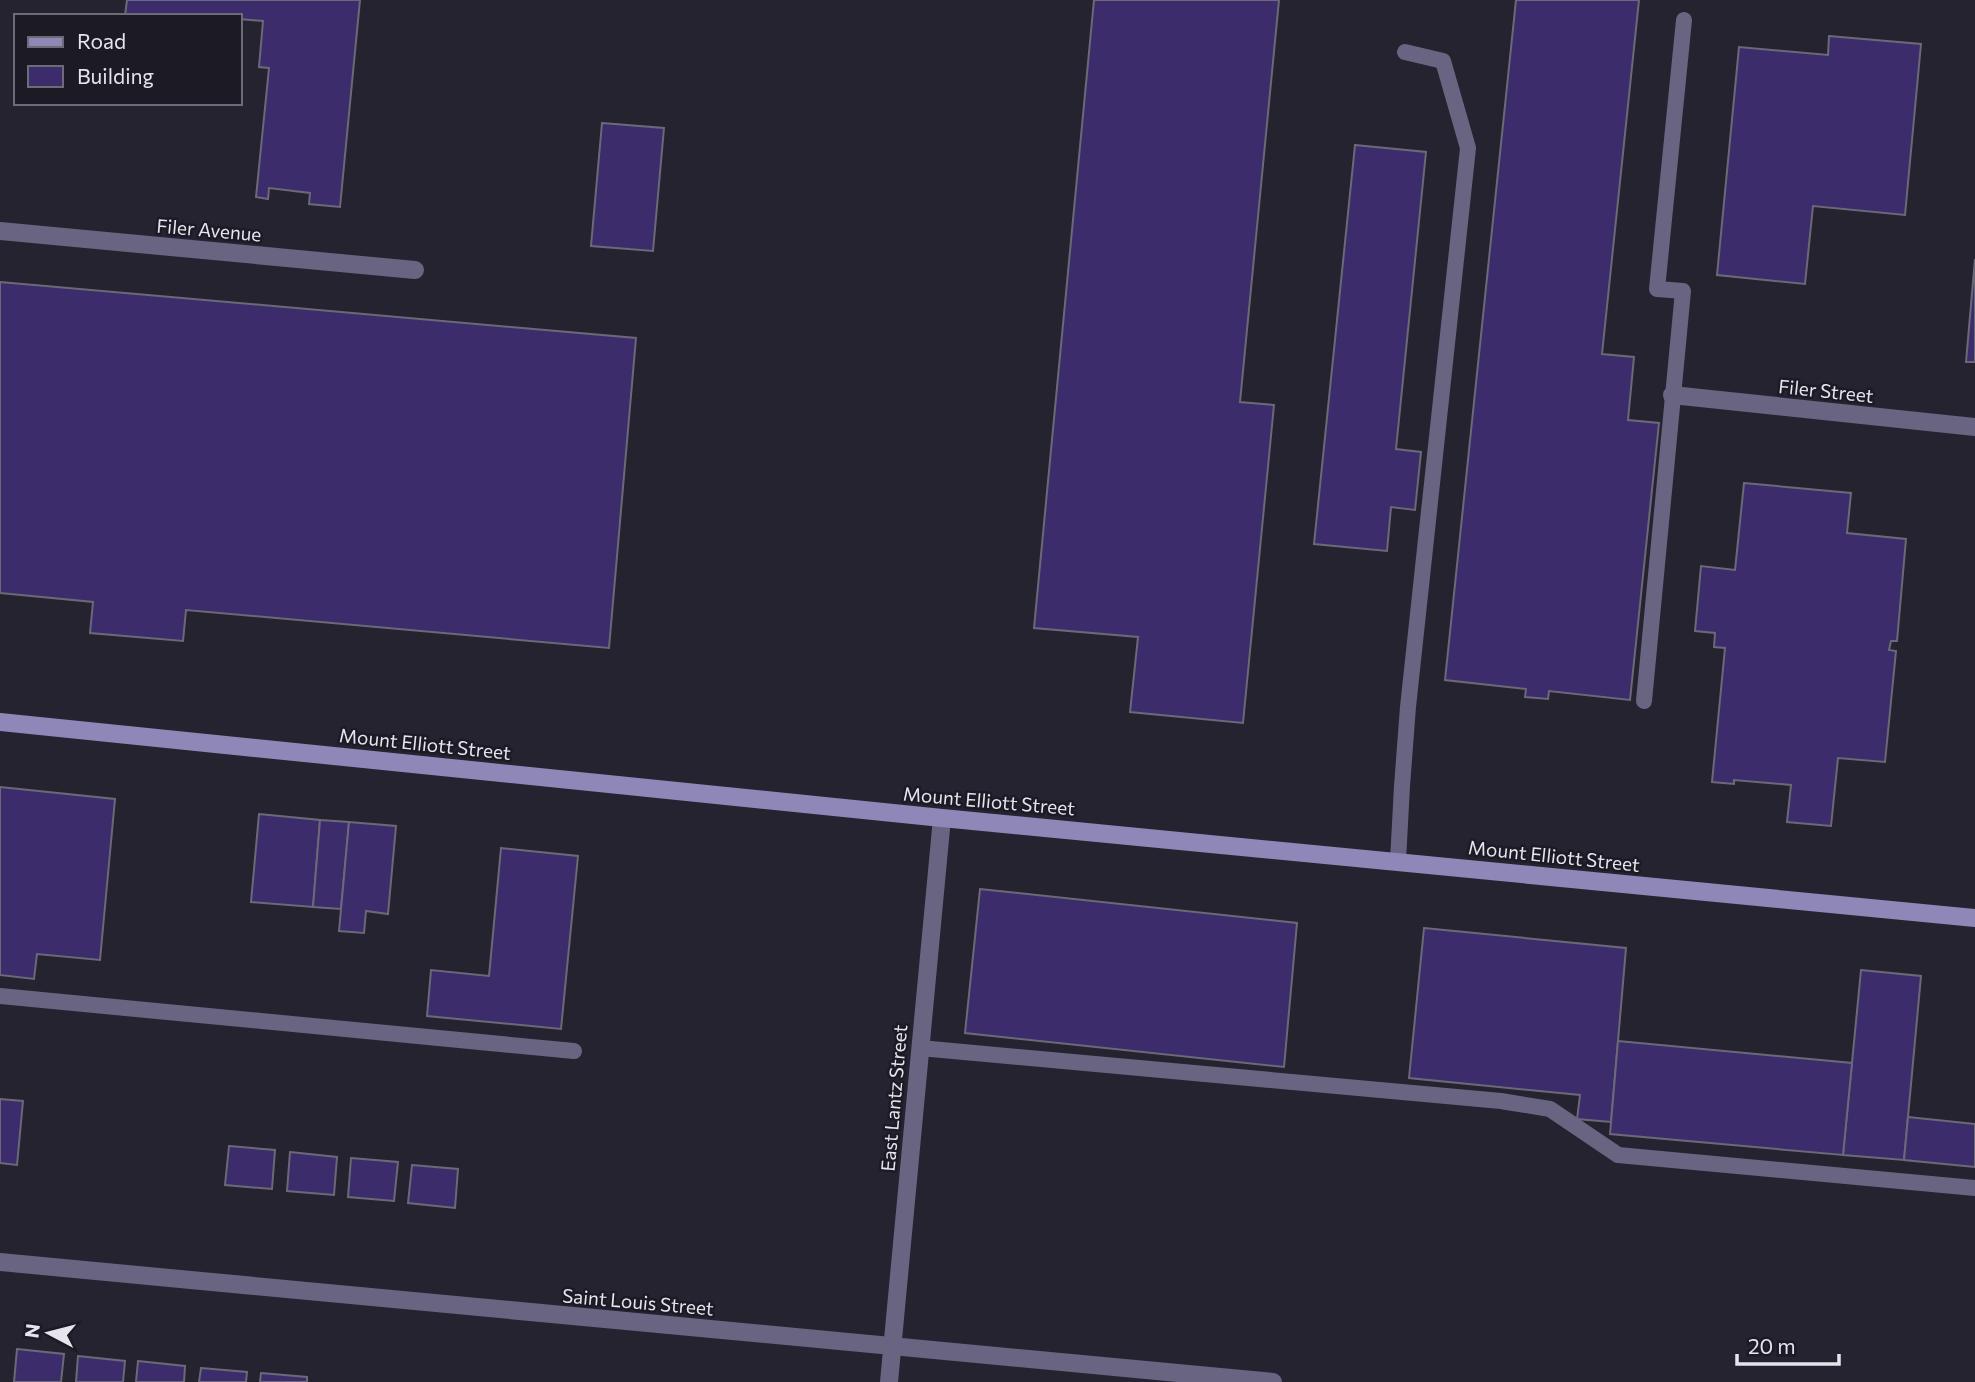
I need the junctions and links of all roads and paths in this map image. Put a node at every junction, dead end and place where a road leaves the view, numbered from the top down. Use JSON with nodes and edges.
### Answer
{"nodes":[{"id":1,"x":1684,"y":20,"type":"dead end"},
{"id":2,"x":1405,"y":52,"type":"dead end"},
{"id":3,"x":0,"y":231,"type":"edge"},
{"id":4,"x":415,"y":270,"type":"dead end"},
{"id":5,"x":1672,"y":395,"type":"junction"},
{"id":6,"x":1975,"y":428,"type":"edge"},
{"id":7,"x":1644,"y":701,"type":"dead end"},
{"id":8,"x":0,"y":722,"type":"edge"},
{"id":9,"x":942,"y":818,"type":"junction"},
{"id":10,"x":1398,"y":861,"type":"junction"},
{"id":11,"x":1975,"y":918,"type":"edge"},
{"id":12,"x":0,"y":996,"type":"edge"},
{"id":13,"x":920,"y":1048,"type":"junction"},
{"id":14,"x":574,"y":1051,"type":"dead end"},
{"id":15,"x":1975,"y":1188,"type":"edge"},
{"id":16,"x":0,"y":1262,"type":"edge"},
{"id":17,"x":892,"y":1347,"type":"junction"},
{"id":18,"x":888,"y":1382,"type":"edge"},
{"id":19,"x":1273,"y":1382,"type":"edge"}],
"edges":[{"from":1,"to":5,"type":"lane"},
{"from":2,"to":10,"type":"lane"},
{"from":3,"to":4,"type":"street","name":"Filer Avenue"},
{"from":5,"to":6,"type":"street","name":"Filer Street"},
{"from":5,"to":7,"type":"lane"},
{"from":8,"to":9,"type":"street","name":"Mount Elliott Street"},
{"from":9,"to":10,"type":"street","name":"Mount Elliott Street"},
{"from":9,"to":13,"type":"street","name":"East Lantz Street"},
{"from":10,"to":11,"type":"street","name":"Mount Elliott Street"},
{"from":12,"to":14,"type":"lane"},
{"from":13,"to":15,"type":"lane"},
{"from":13,"to":17,"type":"street","name":"East Lantz Street"},
{"from":16,"to":17,"type":"street","name":"Saint Louis Street"},
{"from":17,"to":18,"type":"street","name":"East Lantz Street"},
{"from":17,"to":19,"type":"street","name":"Saint Louis Street"}]}
